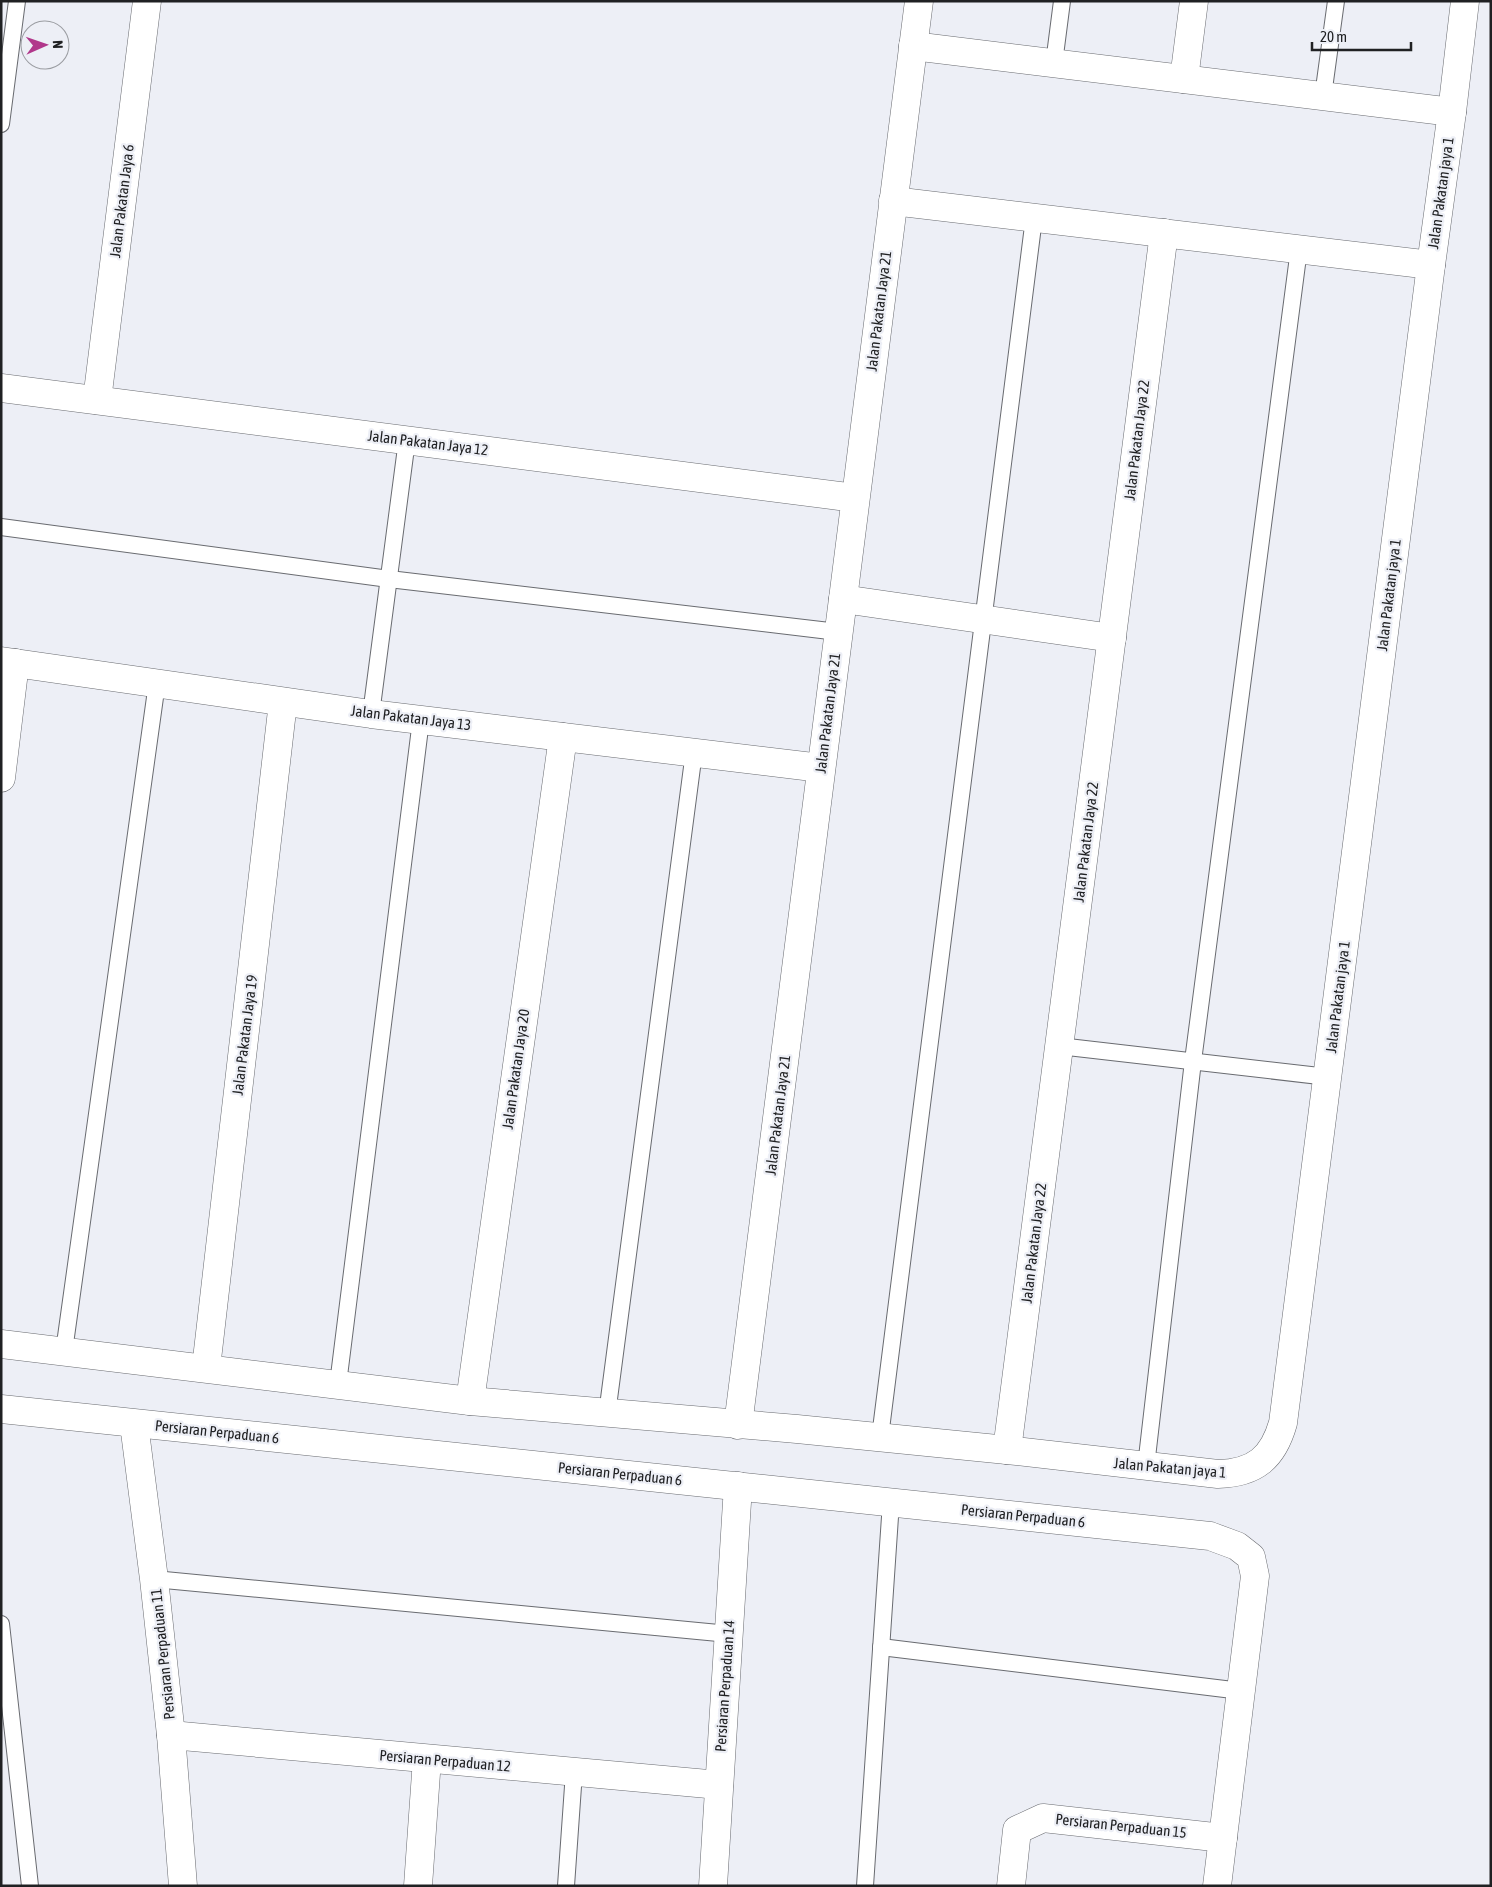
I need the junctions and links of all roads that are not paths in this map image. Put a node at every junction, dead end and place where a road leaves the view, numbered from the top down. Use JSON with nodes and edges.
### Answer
{"nodes":[{"id":1,"x":17,"y":1,"type":"edge"},
{"id":2,"x":147,"y":1,"type":"edge"},
{"id":3,"x":919,"y":1,"type":"edge"},
{"id":4,"x":1062,"y":1,"type":"edge"},
{"id":5,"x":1194,"y":1,"type":"edge"},
{"id":6,"x":1336,"y":1,"type":"edge"},
{"id":7,"x":1465,"y":1,"type":"edge"},
{"id":8,"x":913,"y":46,"type":"junction"},
{"id":9,"x":1054,"y":63,"type":"junction"},
{"id":10,"x":1184,"y":79,"type":"junction"},
{"id":11,"x":1323,"y":96,"type":"junction"},
{"id":12,"x":1452,"y":112,"type":"junction"},
{"id":13,"x":1,"y":124,"type":"edge"},
{"id":14,"x":893,"y":201,"type":"junction"},
{"id":15,"x":1034,"y":218,"type":"junction"},
{"id":16,"x":1164,"y":233,"type":"junction"},
{"id":17,"x":1299,"y":249,"type":"junction"},
{"id":18,"x":1431,"y":265,"type":"junction"},
{"id":19,"x":1,"y":388,"type":"edge"},
{"id":20,"x":97,"y":400,"type":"junction"},
{"id":21,"x":407,"y":440,"type":"junction"},
{"id":22,"x":855,"y":498,"type":"junction"},
{"id":23,"x":1,"y":527,"type":"edge"},
{"id":24,"x":389,"y":579,"type":"junction"},
{"id":25,"x":843,"y":599,"type":"junction"},
{"id":26,"x":983,"y":618,"type":"junction"},
{"id":27,"x":838,"y":632,"type":"junction"},
{"id":28,"x":1112,"y":638,"type":"junction"},
{"id":29,"x":8,"y":662,"type":"edge"},
{"id":30,"x":157,"y":683,"type":"junction"},
{"id":31,"x":284,"y":702,"type":"junction"},
{"id":32,"x":371,"y":714,"type":"junction"},
{"id":33,"x":421,"y":720,"type":"junction"},
{"id":34,"x":563,"y":737,"type":"junction"},
{"id":35,"x":694,"y":752,"type":"junction"},
{"id":36,"x":821,"y":768,"type":"junction"},
{"id":37,"x":1,"y":778,"type":"edge"},
{"id":38,"x":1059,"y":1046,"type":"junction"},
{"id":39,"x":1193,"y":1061,"type":"junction"},
{"id":40,"x":1328,"y":1077,"type":"junction"},
{"id":41,"x":1,"y":1344,"type":"edge"},
{"id":42,"x":64,"y":1351,"type":"junction"},
{"id":43,"x":206,"y":1368,"type":"junction"},
{"id":44,"x":338,"y":1384,"type":"junction"},
{"id":45,"x":470,"y":1401,"type":"junction"},
{"id":46,"x":1,"y":1409,"type":"edge"},
{"id":47,"x":607,"y":1414,"type":"junction"},
{"id":48,"x":134,"y":1424,"type":"junction"},
{"id":49,"x":738,"y":1425,"type":"junction"},
{"id":50,"x":880,"y":1438,"type":"junction"},
{"id":51,"x":1007,"y":1450,"type":"junction"},
{"id":52,"x":1146,"y":1466,"type":"junction"},
{"id":53,"x":738,"y":1486,"type":"junction"},
{"id":54,"x":891,"y":1502,"type":"junction"},
{"id":55,"x":154,"y":1579,"type":"junction"},
{"id":56,"x":1,"y":1624,"type":"edge"},
{"id":57,"x":729,"y":1634,"type":"junction"},
{"id":58,"x":881,"y":1647,"type":"junction"},
{"id":59,"x":1241,"y":1691,"type":"junction"},
{"id":60,"x":171,"y":1735,"type":"junction"},
{"id":61,"x":427,"y":1759,"type":"junction"},
{"id":62,"x":574,"y":1772,"type":"junction"},
{"id":63,"x":719,"y":1785,"type":"junction"},
{"id":64,"x":1223,"y":1838,"type":"junction"},
{"id":65,"x":30,"y":1886,"type":"edge"},
{"id":66,"x":183,"y":1886,"type":"edge"},
{"id":67,"x":418,"y":1886,"type":"edge"},
{"id":68,"x":566,"y":1886,"type":"edge"},
{"id":69,"x":712,"y":1886,"type":"edge"},
{"id":70,"x":865,"y":1886,"type":"edge"},
{"id":71,"x":1011,"y":1886,"type":"edge"},
{"id":72,"x":1217,"y":1886,"type":"edge"}],
"edges":[{"from":1,"to":13,"type":"lane"},
{"from":2,"to":20,"type":"street","name":"Jalan Pakatan Jaya 6"},
{"from":3,"to":8,"type":"street","name":"Jalan Pakatan Jaya 21"},
{"from":4,"to":9,"type":"lane"},
{"from":5,"to":10,"type":"street"},
{"from":6,"to":11,"type":"lane"},
{"from":7,"to":12,"type":"street","name":"Jalan Pakatan jaya 1"},
{"from":8,"to":9,"type":"street"},
{"from":8,"to":14,"type":"street","name":"Jalan Pakatan Jaya 21"},
{"from":9,"to":10,"type":"street"},
{"from":10,"to":11,"type":"street"},
{"from":11,"to":12,"type":"street"},
{"from":12,"to":18,"type":"street","name":"Jalan Pakatan jaya 1"},
{"from":14,"to":15,"type":"street"},
{"from":14,"to":22,"type":"street","name":"Jalan Pakatan Jaya 21"},
{"from":15,"to":16,"type":"street"},
{"from":15,"to":26,"type":"lane"},
{"from":16,"to":17,"type":"street"},
{"from":16,"to":28,"type":"street","name":"Jalan Pakatan Jaya 22"},
{"from":17,"to":18,"type":"street"},
{"from":17,"to":39,"type":"lane"},
{"from":18,"to":40,"type":"street","name":"Jalan Pakatan jaya 1"},
{"from":19,"to":20,"type":"street","name":"Jalan Pakatan Jaya 12"},
{"from":20,"to":21,"type":"street","name":"Jalan Pakatan Jaya 12"},
{"from":21,"to":22,"type":"street","name":"Jalan Pakatan Jaya 12"},
{"from":21,"to":24,"type":"lane"},
{"from":22,"to":25,"type":"street","name":"Jalan Pakatan Jaya 21"},
{"from":23,"to":24,"type":"lane"},
{"from":24,"to":27,"type":"lane"},
{"from":24,"to":32,"type":"lane"},
{"from":25,"to":26,"type":"street"},
{"from":25,"to":27,"type":"street","name":"Jalan Pakatan Jaya 21"},
{"from":26,"to":28,"type":"street"},
{"from":26,"to":50,"type":"lane"},
{"from":27,"to":36,"type":"street","name":"Jalan Pakatan Jaya 21"},
{"from":28,"to":38,"type":"street","name":"Jalan Pakatan Jaya 22"},
{"from":29,"to":30,"type":"street","name":"Jalan Pakatan Jaya 13"},
{"from":29,"to":37,"type":"street"},
{"from":30,"to":31,"type":"street","name":"Jalan Pakatan Jaya 13"},
{"from":30,"to":42,"type":"lane"},
{"from":31,"to":32,"type":"street","name":"Jalan Pakatan Jaya 13"},
{"from":31,"to":43,"type":"street","name":"Jalan Pakatan Jaya 19"},
{"from":32,"to":33,"type":"street","name":"Jalan Pakatan Jaya 13"},
{"from":33,"to":34,"type":"street","name":"Jalan Pakatan Jaya 13"},
{"from":33,"to":44,"type":"lane"},
{"from":34,"to":35,"type":"street","name":"Jalan Pakatan Jaya 13"},
{"from":34,"to":45,"type":"street","name":"Jalan Pakatan Jaya 20"},
{"from":35,"to":36,"type":"street","name":"Jalan Pakatan Jaya 13"},
{"from":35,"to":47,"type":"lane"},
{"from":36,"to":49,"type":"street","name":"Jalan Pakatan Jaya 21"},
{"from":38,"to":39,"type":"lane"},
{"from":38,"to":51,"type":"street","name":"Jalan Pakatan Jaya 22"},
{"from":39,"to":40,"type":"lane"},
{"from":39,"to":52,"type":"lane"},
{"from":40,"to":52,"type":"street","name":"Jalan Pakatan jaya 1"},
{"from":41,"to":42,"type":"street","name":"Jalan Pakatan jaya 1"},
{"from":42,"to":43,"type":"street","name":"Jalan Pakatan jaya 1"},
{"from":43,"to":44,"type":"street","name":"Jalan Pakatan jaya 1"},
{"from":44,"to":45,"type":"street","name":"Jalan Pakatan jaya 1"},
{"from":45,"to":47,"type":"street","name":"Jalan Pakatan jaya 1"},
{"from":46,"to":48,"type":"street","name":"Persiaran Perpaduan 6"},
{"from":47,"to":49,"type":"street","name":"Jalan Pakatan jaya 1"},
{"from":48,"to":53,"type":"street","name":"Persiaran Perpaduan 6"},
{"from":48,"to":55,"type":"street","name":"Persiaran Perpaduan 11"},
{"from":49,"to":50,"type":"street","name":"Jalan Pakatan jaya 1"},
{"from":50,"to":51,"type":"street","name":"Jalan Pakatan jaya 1"},
{"from":51,"to":52,"type":"street","name":"Jalan Pakatan jaya 1"},
{"from":53,"to":54,"type":"street","name":"Persiaran Perpaduan 6"},
{"from":53,"to":57,"type":"street","name":"Persiaran Perpaduan 14"},
{"from":54,"to":58,"type":"lane"},
{"from":54,"to":59,"type":"street","name":"Persiaran Perpaduan 6"},
{"from":55,"to":57,"type":"lane"},
{"from":55,"to":60,"type":"street","name":"Persiaran Perpaduan 11"},
{"from":56,"to":65,"type":"lane"},
{"from":57,"to":63,"type":"street","name":"Persiaran Perpaduan 14"},
{"from":58,"to":59,"type":"lane"},
{"from":58,"to":70,"type":"lane"},
{"from":59,"to":64,"type":"street"},
{"from":60,"to":61,"type":"street","name":"Persiaran Perpaduan 12"},
{"from":60,"to":66,"type":"street","name":"Persiaran Perpaduan 11"},
{"from":61,"to":62,"type":"street","name":"Persiaran Perpaduan 12"},
{"from":61,"to":67,"type":"street"},
{"from":62,"to":63,"type":"street","name":"Persiaran Perpaduan 12"},
{"from":62,"to":68,"type":"lane"},
{"from":63,"to":69,"type":"street","name":"Persiaran Perpaduan 14"},
{"from":64,"to":71,"type":"street","name":"Persiaran Perpaduan 15"},
{"from":64,"to":72,"type":"street"}]}
